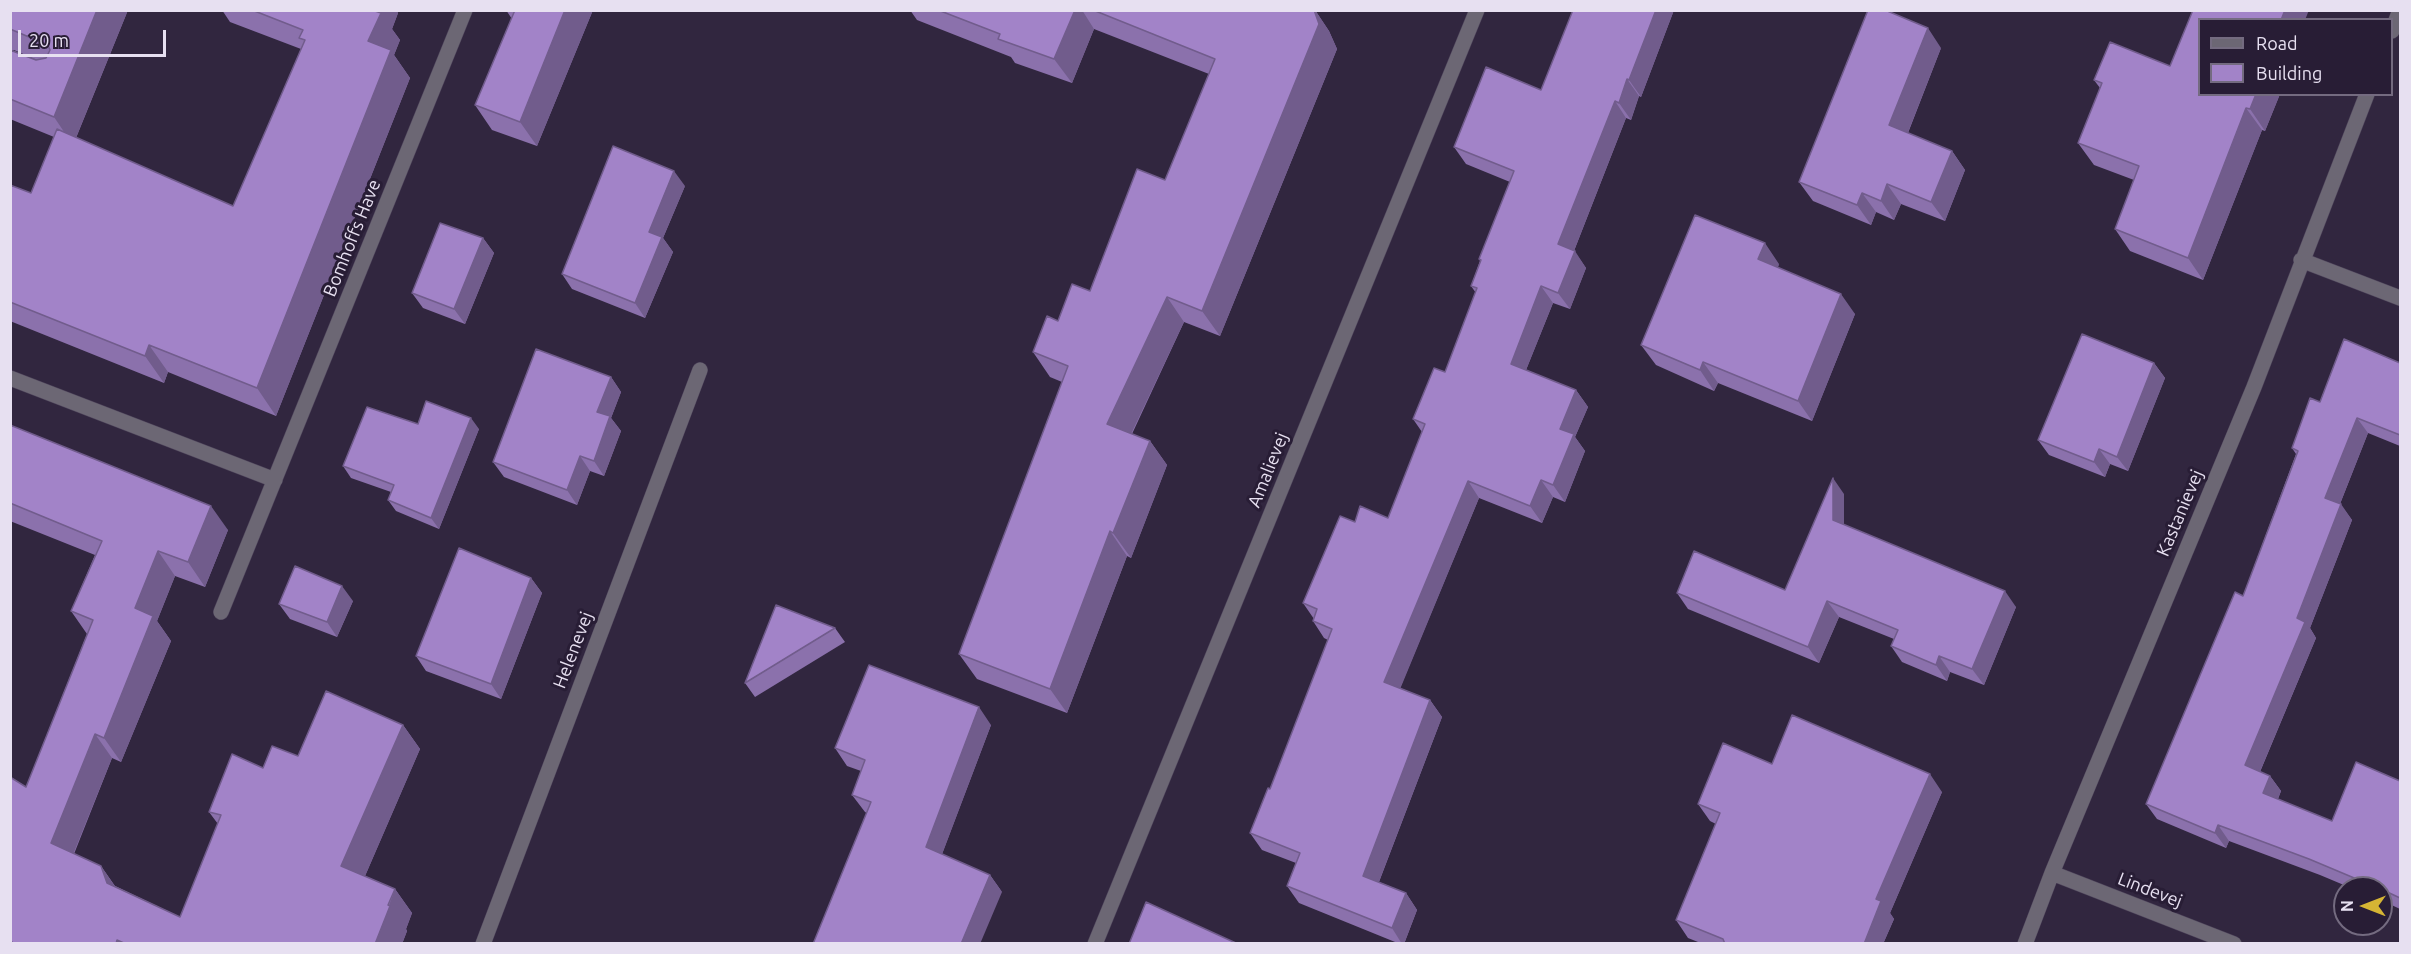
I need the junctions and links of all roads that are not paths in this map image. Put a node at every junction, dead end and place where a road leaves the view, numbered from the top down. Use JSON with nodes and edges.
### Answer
{"nodes":[{"id":1,"x":465,"y":10,"type":"edge"},
{"id":2,"x":2400,"y":10,"type":"edge"},
{"id":3,"x":1474,"y":11,"type":"edge"},
{"id":4,"x":2393,"y":26,"type":"edge"},
{"id":5,"x":2366,"y":96,"type":"edge"},
{"id":6,"x":2301,"y":260,"type":"junction"},
{"id":7,"x":2400,"y":298,"type":"edge"},
{"id":8,"x":700,"y":370,"type":"dead end"},
{"id":9,"x":10,"y":378,"type":"edge"},
{"id":10,"x":275,"y":480,"type":"junction"},
{"id":11,"x":221,"y":612,"type":"dead end"},
{"id":12,"x":2052,"y":873,"type":"junction"},
{"id":13,"x":483,"y":944,"type":"edge"},
{"id":14,"x":1095,"y":944,"type":"edge"},
{"id":15,"x":2025,"y":944,"type":"edge"},
{"id":16,"x":2234,"y":944,"type":"edge"}],
"edges":[{"from":1,"to":10,"type":"street","name":"Bomhoffs Have"},
{"from":2,"to":4,"type":"street"},
{"from":3,"to":14,"type":"street","name":"Amalievej"},
{"from":5,"to":6,"type":"street","name":"Kastanievej"},
{"from":6,"to":7,"type":"street"},
{"from":6,"to":12,"type":"street","name":"Kastanievej"},
{"from":8,"to":13,"type":"street","name":"Helenevej"},
{"from":9,"to":10,"type":"street"},
{"from":10,"to":11,"type":"street","name":"Bomhoffs Have"},
{"from":12,"to":15,"type":"street","name":"Kastanievej"},
{"from":12,"to":16,"type":"street","name":"Lindevej"}]}
